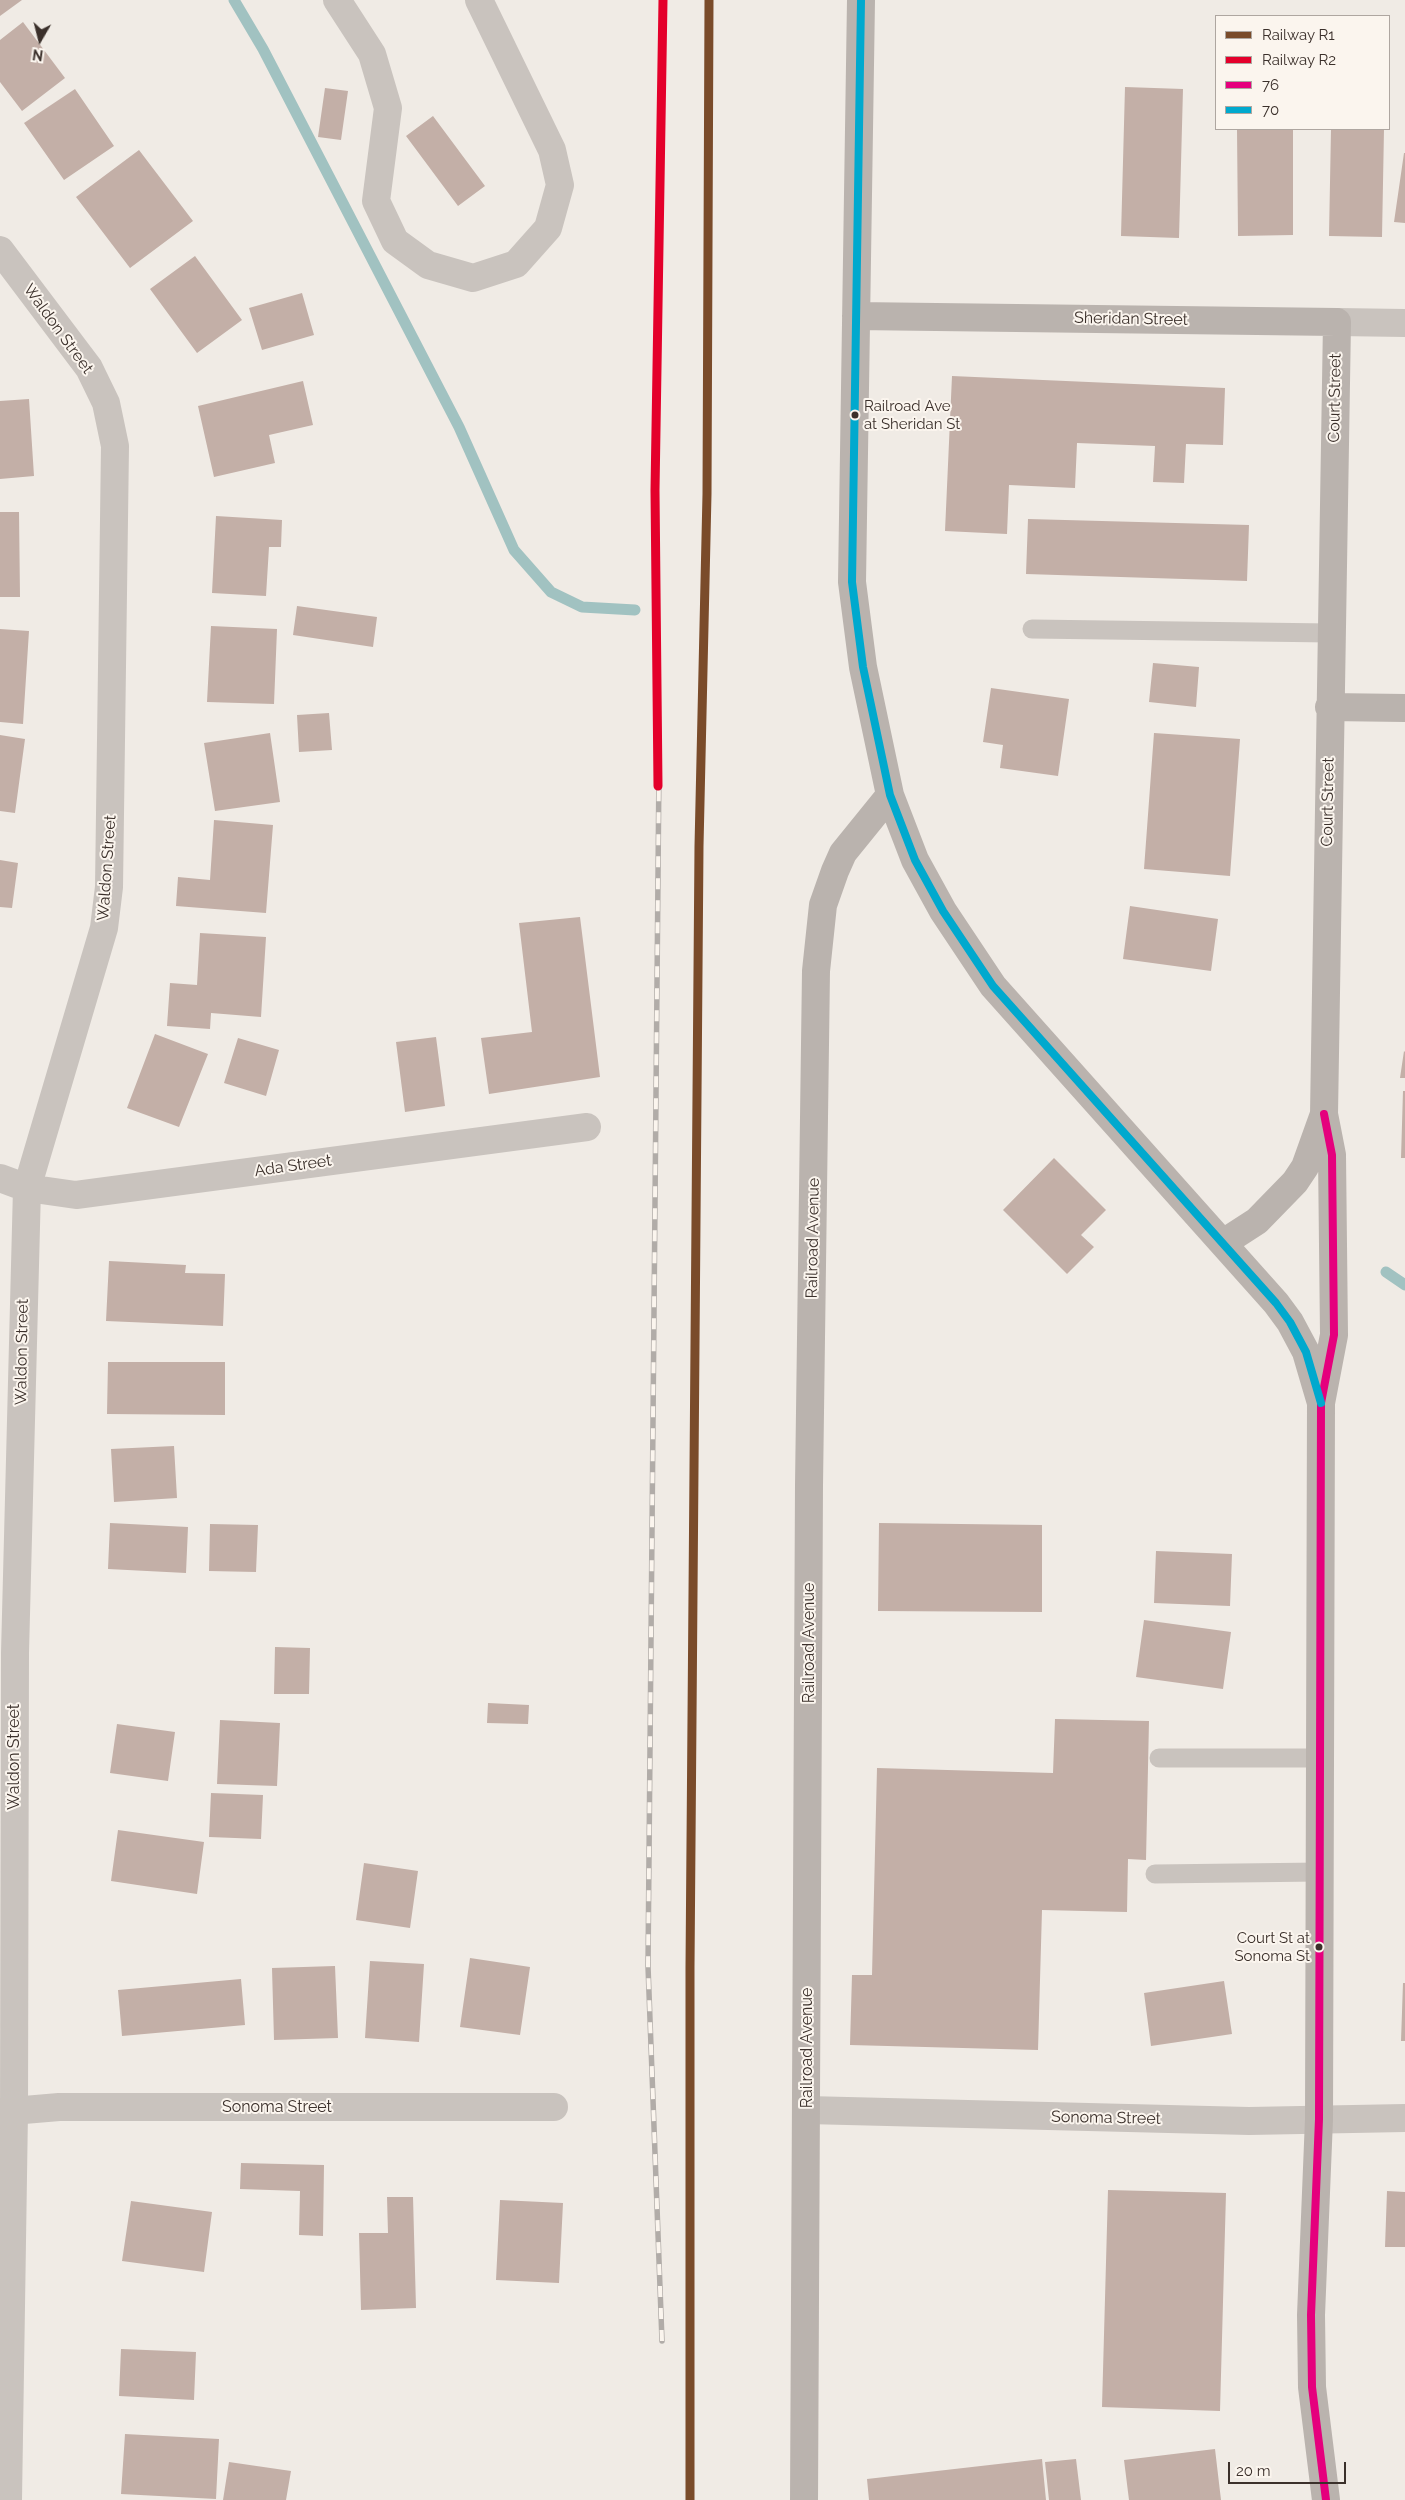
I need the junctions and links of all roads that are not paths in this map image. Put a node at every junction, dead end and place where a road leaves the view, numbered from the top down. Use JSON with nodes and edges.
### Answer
{"nodes":[{"id":1,"x":337,"y":0,"type":"edge"},
{"id":2,"x":479,"y":0,"type":"edge"},
{"id":3,"x":861,"y":0,"type":"edge"},
{"id":4,"x":0,"y":250,"type":"edge"},
{"id":5,"x":856,"y":316,"type":"junction"},
{"id":6,"x":1336,"y":322,"type":"junction"},
{"id":7,"x":1405,"y":323,"type":"edge"},
{"id":8,"x":1032,"y":628,"type":"dead end"},
{"id":9,"x":1330,"y":633,"type":"junction"},
{"id":10,"x":1329,"y":707,"type":"junction"},
{"id":11,"x":1405,"y":708,"type":"edge"},
{"id":12,"x":890,"y":795,"type":"junction"},
{"id":13,"x":1324,"y":1114,"type":"junction"},
{"id":14,"x":587,"y":1127,"type":"dead end"},
{"id":15,"x":0,"y":1178,"type":"edge"},
{"id":16,"x":27,"y":1188,"type":"junction"},
{"id":17,"x":1223,"y":1243,"type":"junction"},
{"id":18,"x":1321,"y":1402,"type":"junction"},
{"id":19,"x":1159,"y":1758,"type":"dead end"},
{"id":20,"x":1320,"y":1758,"type":"junction"},
{"id":21,"x":1320,"y":1872,"type":"junction"},
{"id":22,"x":1155,"y":1874,"type":"dead end"},
{"id":23,"x":554,"y":2107,"type":"dead end"},
{"id":24,"x":807,"y":2110,"type":"junction"},
{"id":25,"x":7,"y":2112,"type":"edge"},
{"id":26,"x":1405,"y":2118,"type":"edge"},
{"id":27,"x":1319,"y":2119,"type":"junction"},
{"id":28,"x":8,"y":2500,"type":"edge"},
{"id":29,"x":804,"y":2500,"type":"edge"},
{"id":30,"x":1326,"y":2500,"type":"edge"}],
"edges":[{"from":1,"to":2,"type":"street"},
{"from":3,"to":5,"type":"street"},
{"from":4,"to":16,"type":"street","name":"Waldon Street"},
{"from":5,"to":6,"type":"street","name":"Sheridan Street"},
{"from":5,"to":12,"type":"street"},
{"from":6,"to":7,"type":"street","name":"Sheridan Street"},
{"from":6,"to":9,"type":"street","name":"Court Street"},
{"from":8,"to":9,"type":"lane"},
{"from":9,"to":10,"type":"street","name":"Court Street"},
{"from":10,"to":11,"type":"street"},
{"from":10,"to":13,"type":"street","name":"Court Street"},
{"from":12,"to":17,"type":"street"},
{"from":12,"to":24,"type":"street","name":"Railroad Avenue"},
{"from":13,"to":17,"type":"street","name":"Court Street"},
{"from":13,"to":18,"type":"street"},
{"from":14,"to":16,"type":"street","name":"Ada Street"},
{"from":15,"to":16,"type":"street","name":"Ada Street"},
{"from":16,"to":25,"type":"street","name":"Waldon Street"},
{"from":17,"to":18,"type":"street"},
{"from":18,"to":20,"type":"street"},
{"from":19,"to":20,"type":"lane"},
{"from":20,"to":21,"type":"street"},
{"from":21,"to":22,"type":"lane"},
{"from":21,"to":27,"type":"street"},
{"from":23,"to":25,"type":"street","name":"Sonoma Street"},
{"from":24,"to":27,"type":"street","name":"Sonoma Street"},
{"from":24,"to":29,"type":"street","name":"Railroad Avenue"},
{"from":25,"to":28,"type":"street","name":"Waldon Street"},
{"from":26,"to":27,"type":"street","name":"Sonoma Street"},
{"from":27,"to":30,"type":"street"}]}
